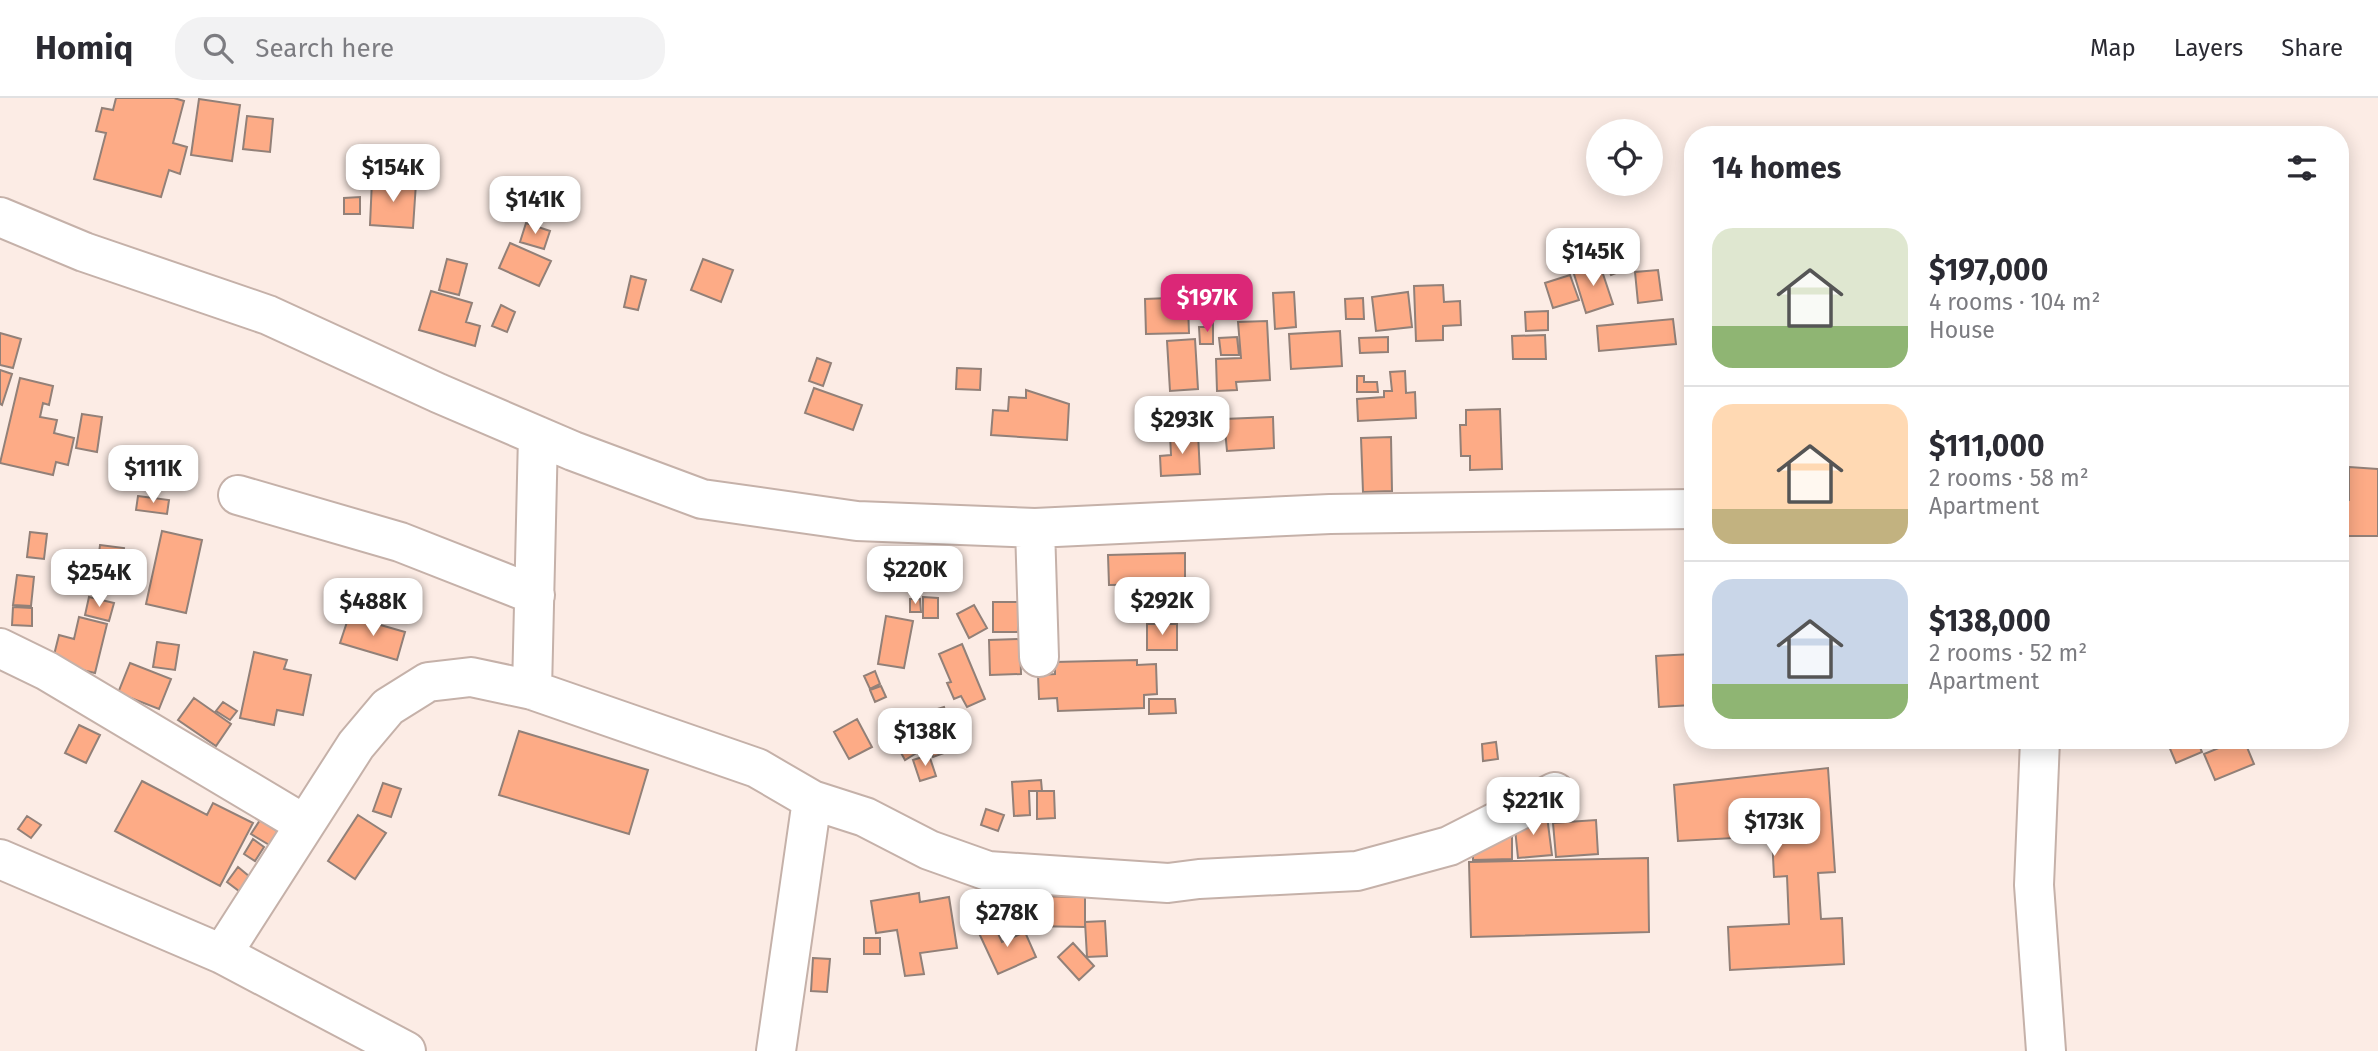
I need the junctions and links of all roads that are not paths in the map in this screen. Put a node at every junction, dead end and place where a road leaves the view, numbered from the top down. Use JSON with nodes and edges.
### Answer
{"nodes":[{"id":1,"x":0,"y":217,"type":"edge"},
{"id":2,"x":538,"y":436,"type":"junction"},
{"id":3,"x":238,"y":495,"type":"dead end"},
{"id":4,"x":1684,"y":509,"type":"edge"},
{"id":5,"x":1035,"y":528,"type":"junction"},
{"id":6,"x":535,"y":595,"type":"junction"},
{"id":7,"x":0,"y":648,"type":"edge"},
{"id":8,"x":1039,"y":657,"type":"dead end"},
{"id":9,"x":532,"y":690,"type":"junction"},
{"id":10,"x":2040,"y":749,"type":"edge"},
{"id":11,"x":1555,"y":792,"type":"dead end"},
{"id":12,"x":812,"y":800,"type":"junction"},
{"id":13,"x":304,"y":824,"type":"junction"},
{"id":14,"x":0,"y":859,"type":"edge"},
{"id":15,"x":222,"y":954,"type":"junction"},
{"id":16,"x":406,"y":1051,"type":"edge"},
{"id":17,"x":776,"y":1051,"type":"edge"},
{"id":18,"x":2046,"y":1051,"type":"edge"}],
"edges":[{"from":1,"to":2,"type":"street"},
{"from":2,"to":5,"type":"street"},
{"from":2,"to":6,"type":"street"},
{"from":3,"to":6,"type":"street"},
{"from":4,"to":5,"type":"street"},
{"from":5,"to":8,"type":"street"},
{"from":6,"to":9,"type":"street"},
{"from":7,"to":13,"type":"street"},
{"from":9,"to":12,"type":"street"},
{"from":9,"to":13,"type":"street"},
{"from":10,"to":18,"type":"street"},
{"from":11,"to":12,"type":"street"},
{"from":12,"to":17,"type":"street"},
{"from":13,"to":15,"type":"street"},
{"from":14,"to":15,"type":"street"},
{"from":15,"to":16,"type":"street"}]}
